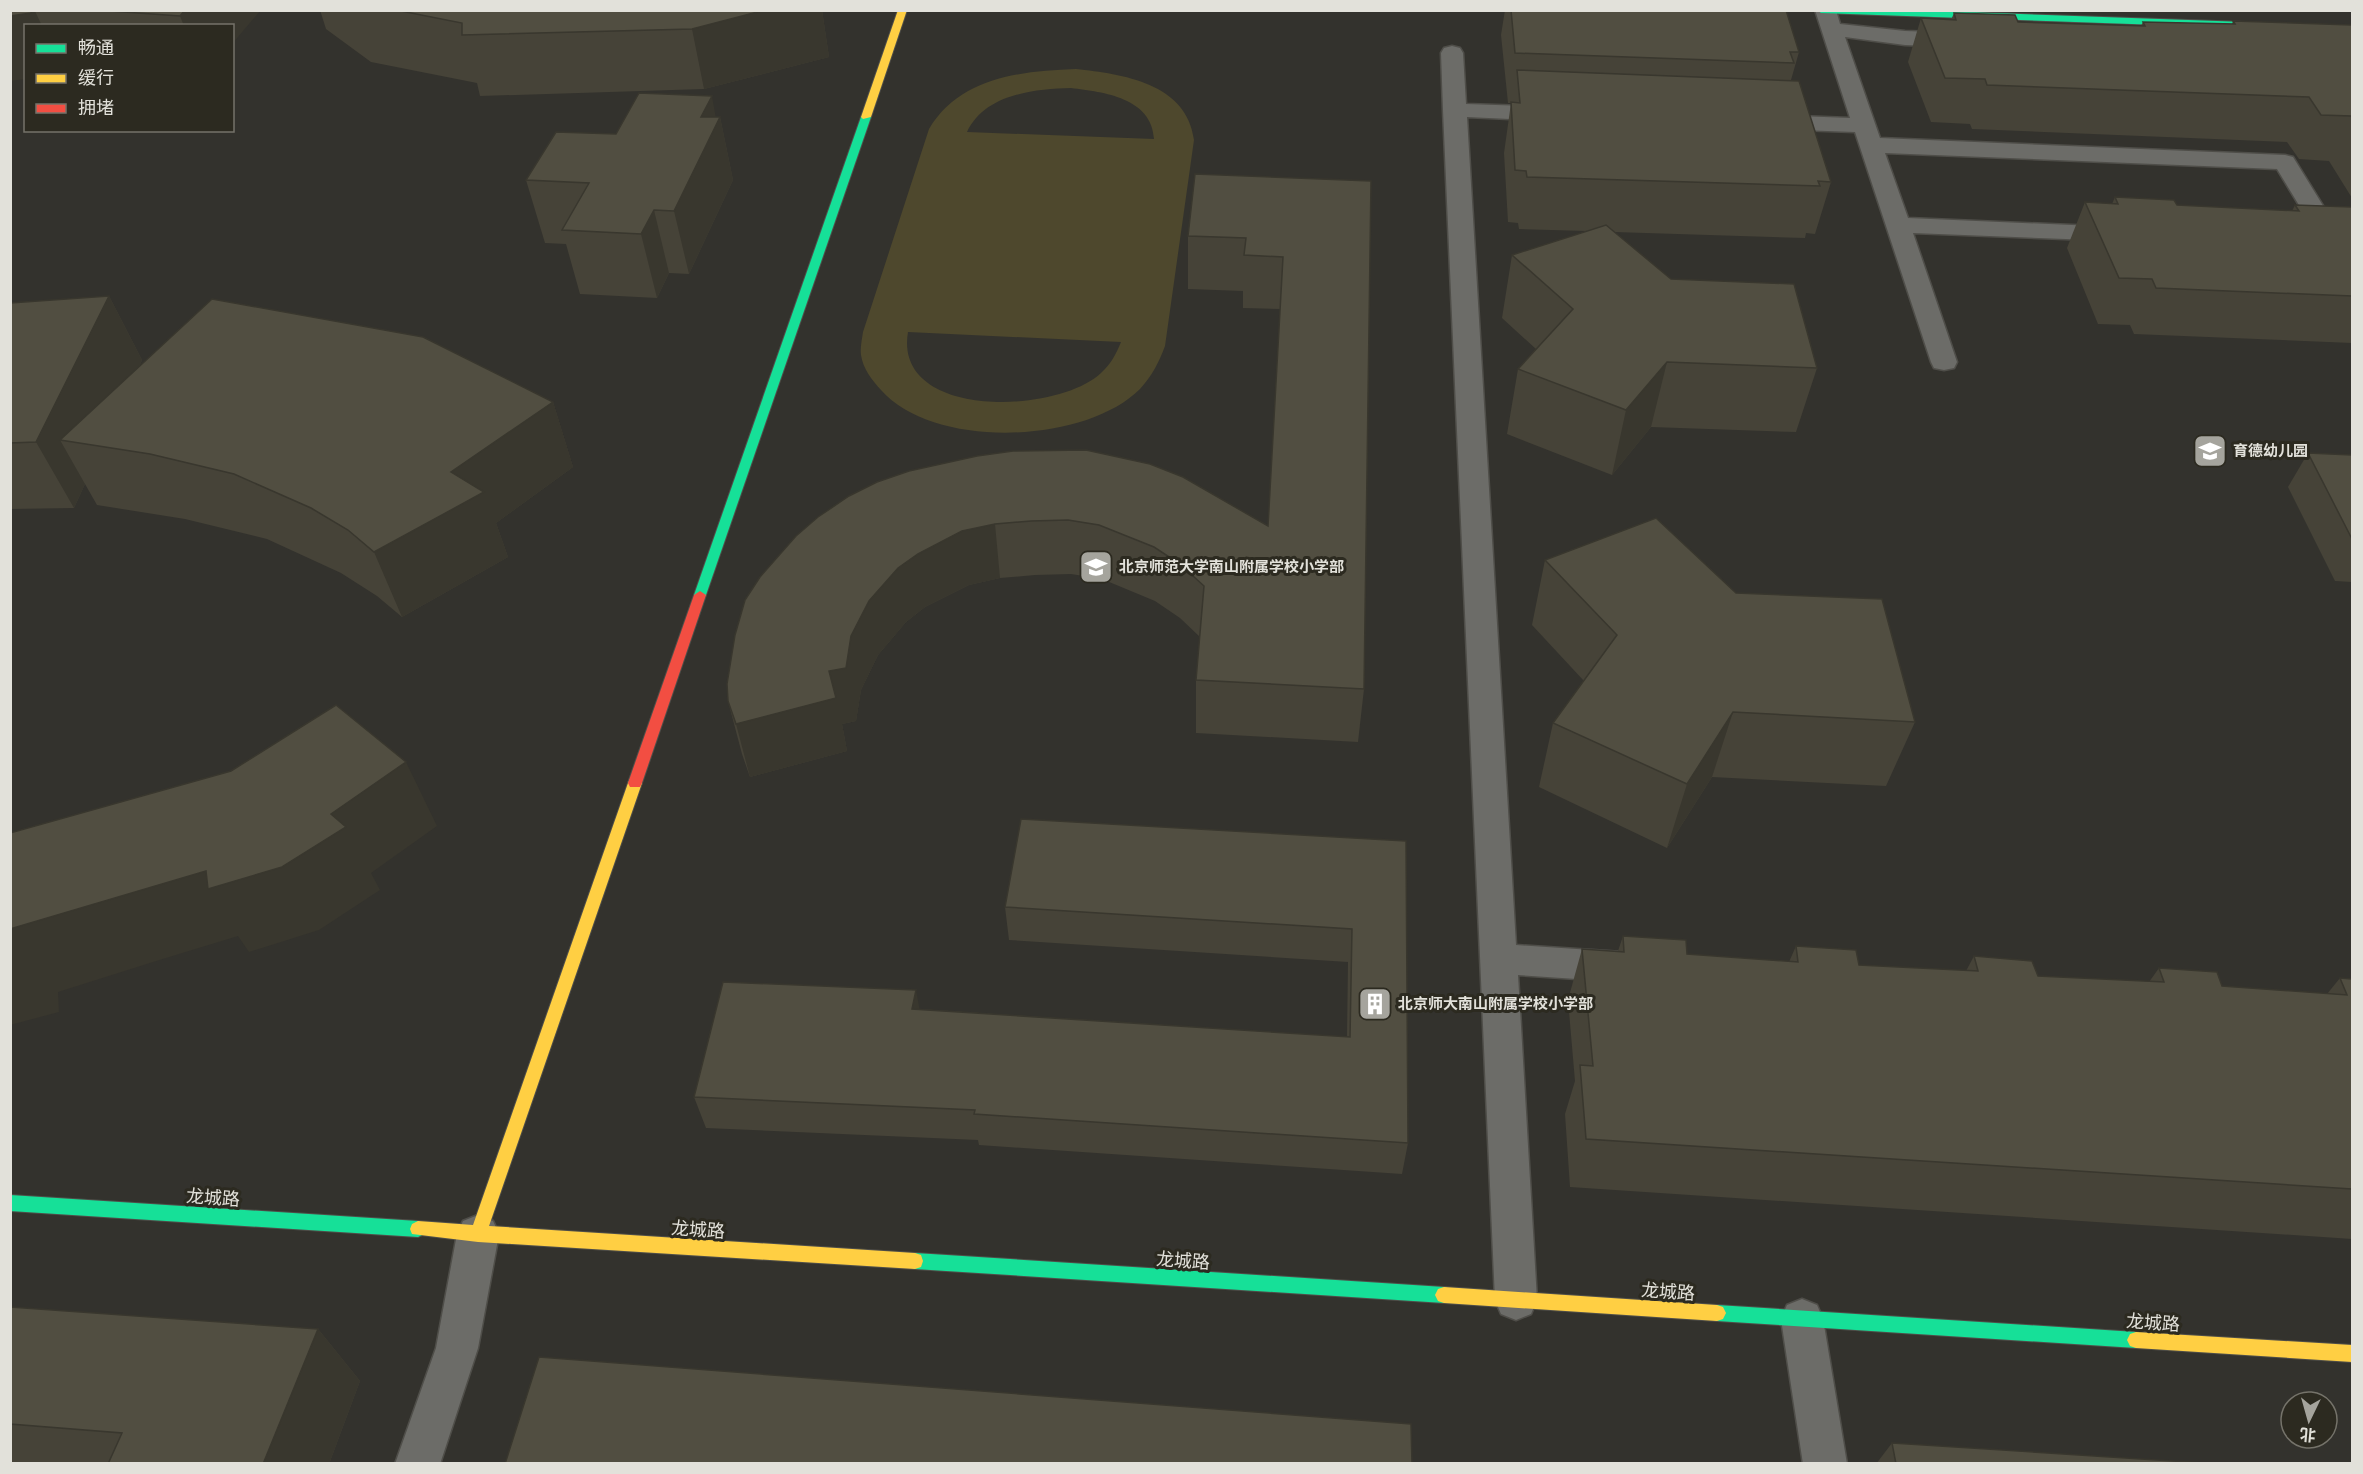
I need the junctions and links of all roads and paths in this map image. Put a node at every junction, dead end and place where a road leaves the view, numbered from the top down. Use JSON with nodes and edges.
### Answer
{"nodes":[{"id":1,"x":903,"y":10,"type":"edge"},
{"id":2,"x":2033,"y":14,"type":"edge"},
{"id":3,"x":1826,"y":15,"type":"edge"},
{"id":4,"x":2258,"y":25,"type":"edge"},
{"id":5,"x":1987,"y":41,"type":"edge"},
{"id":6,"x":1452,"y":53,"type":"dead end"},
{"id":7,"x":1454,"y":110,"type":"junction"},
{"id":8,"x":1571,"y":114,"type":"edge"},
{"id":9,"x":1747,"y":121,"type":"edge"},
{"id":10,"x":1867,"y":135,"type":"junction"},
{"id":11,"x":1898,"y":225,"type":"junction"},
{"id":12,"x":2146,"y":235,"type":"edge"},
{"id":13,"x":2311,"y":242,"type":"edge"},
{"id":14,"x":1944,"y":362,"type":"dead end"},
{"id":15,"x":1498,"y":959,"type":"junction"},
{"id":16,"x":1649,"y":968,"type":"edge"},
{"id":17,"x":10,"y":1203,"type":"edge"},
{"id":18,"x":478,"y":1234,"type":"junction"},
{"id":19,"x":1516,"y":1300,"type":"junction"},
{"id":20,"x":1802,"y":1319,"type":"junction"},
{"id":21,"x":2352,"y":1354,"type":"edge"},
{"id":22,"x":417,"y":1464,"type":"edge"},
{"id":23,"x":1825,"y":1464,"type":"edge"}],
"edges":[{"from":1,"to":18,"type":"street"},
{"from":2,"to":3,"type":"street"},
{"from":2,"to":4,"type":"street"},
{"from":3,"to":5,"type":"lane"},
{"from":3,"to":10,"type":"lane"},
{"from":6,"to":7,"type":"lane"},
{"from":7,"to":8,"type":"lane"},
{"from":7,"to":15,"type":"lane"},
{"from":9,"to":10,"type":"lane"},
{"from":10,"to":11,"type":"lane"},
{"from":10,"to":13,"type":"lane"},
{"from":11,"to":12,"type":"lane"},
{"from":11,"to":14,"type":"lane"},
{"from":15,"to":16,"type":"lane"},
{"from":15,"to":19,"type":"lane"},
{"from":17,"to":18,"type":"street","name":"龙城路"},
{"from":18,"to":19,"type":"street","name":"龙城路"},
{"from":18,"to":22,"type":"lane"},
{"from":19,"to":20,"type":"street","name":"龙城路"},
{"from":20,"to":21,"type":"street","name":"龙城路"},
{"from":20,"to":23,"type":"lane"}]}
